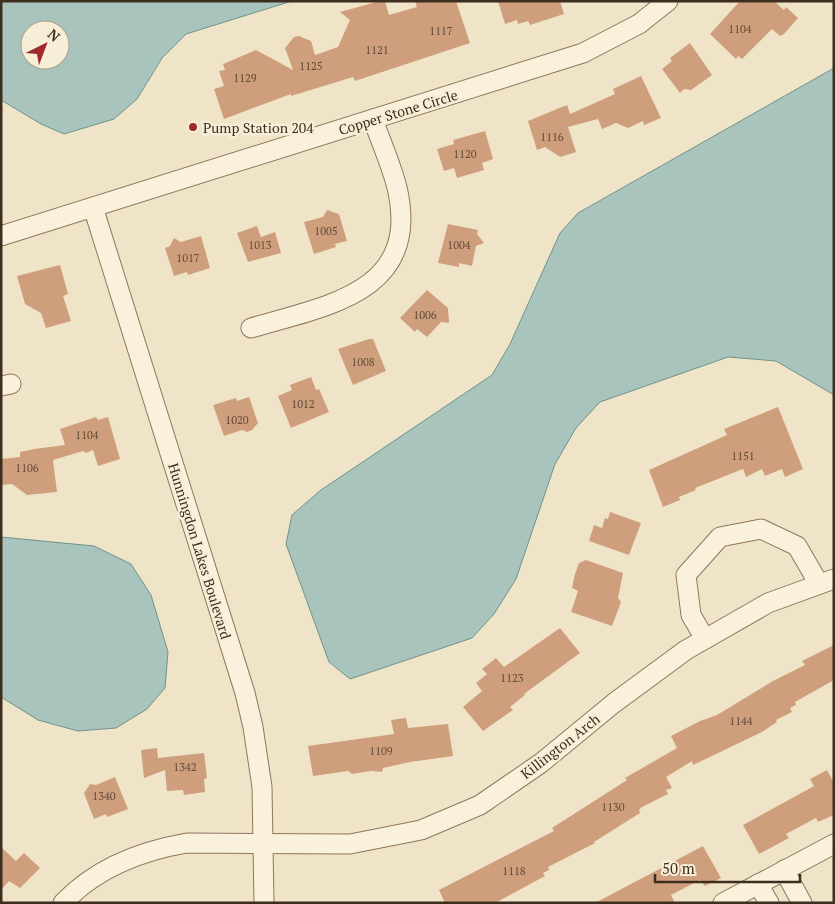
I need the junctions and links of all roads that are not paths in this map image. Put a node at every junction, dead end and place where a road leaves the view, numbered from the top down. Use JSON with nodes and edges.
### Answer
{"nodes":[{"id":1,"x":668,"y":1,"type":"edge"},
{"id":2,"x":373,"y":120,"type":"junction"},
{"id":3,"x":93,"y":207,"type":"junction"},
{"id":4,"x":1,"y":236,"type":"edge"},
{"id":5,"x":251,"y":328,"type":"dead end"},
{"id":6,"x":827,"y":581,"type":"edge"},
{"id":7,"x":705,"y":639,"type":"junction"},
{"id":8,"x":263,"y":843,"type":"junction"},
{"id":9,"x":834,"y":844,"type":"edge"},
{"id":10,"x":784,"y":870,"type":"junction"},
{"id":11,"x":758,"y":884,"type":"junction"},
{"id":12,"x":63,"y":903,"type":"edge"},
{"id":13,"x":264,"y":903,"type":"edge"},
{"id":14,"x":723,"y":903,"type":"edge"},
{"id":15,"x":769,"y":903,"type":"edge"},
{"id":16,"x":802,"y":903,"type":"edge"}],
"edges":[{"from":1,"to":2,"type":"street","name":"Copper Stone Circle"},
{"from":2,"to":3,"type":"street","name":"Copper Stone Circle"},
{"from":2,"to":5,"type":"street"},
{"from":3,"to":4,"type":"street","name":"Copper Stone Circle"},
{"from":3,"to":8,"type":"street","name":"Hunningdon Lakes Boulevard"},
{"from":6,"to":7,"type":"street","name":"Killington Arch"},
{"from":6,"to":7,"type":"street"},
{"from":7,"to":8,"type":"street","name":"Killington Arch"},
{"from":8,"to":12,"type":"street"},
{"from":8,"to":13,"type":"street","name":"Hunningdon Lakes Boulevard"},
{"from":9,"to":10,"type":"street"},
{"from":10,"to":11,"type":"street"},
{"from":10,"to":16,"type":"street"},
{"from":11,"to":14,"type":"street"},
{"from":11,"to":15,"type":"street"}]}
